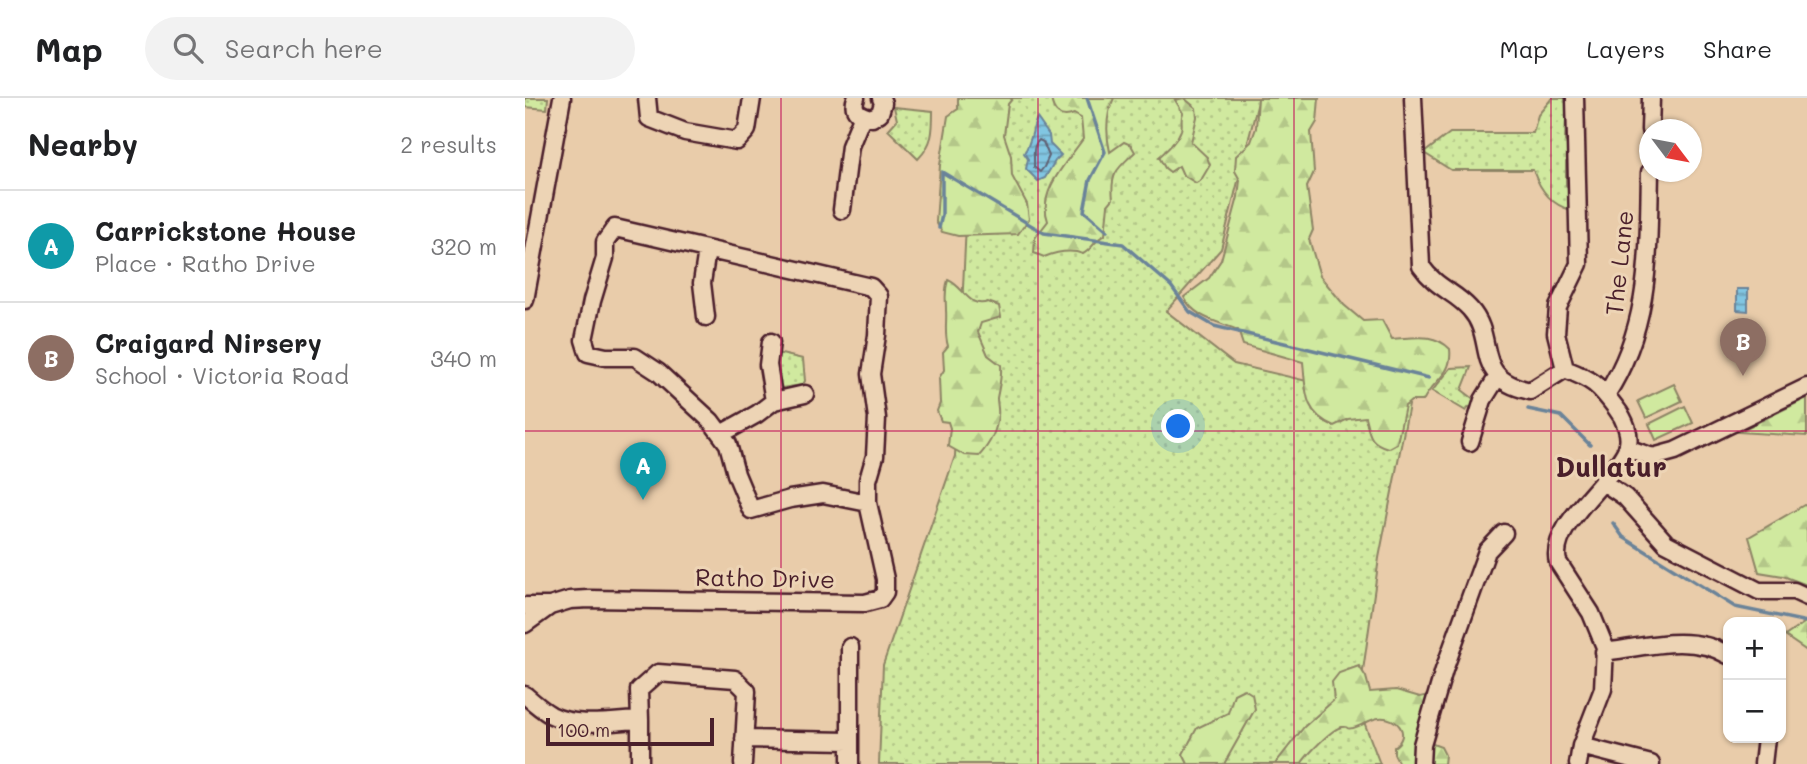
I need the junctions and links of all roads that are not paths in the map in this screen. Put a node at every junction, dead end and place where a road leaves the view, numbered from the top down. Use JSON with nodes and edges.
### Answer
{"nodes":[{"id":1,"x":647,"y":98,"type":"edge"},
{"id":2,"x":753,"y":98,"type":"edge"},
{"id":3,"x":856,"y":98,"type":"edge"},
{"id":4,"x":881,"y":98,"type":"edge"},
{"id":5,"x":1413,"y":98,"type":"edge"},
{"id":6,"x":1575,"y":98,"type":"edge"},
{"id":7,"x":1651,"y":98,"type":"edge"},
{"id":8,"x":561,"y":105,"type":"edge"},
{"id":9,"x":862,"y":117,"type":"junction"},
{"id":10,"x":1650,"y":119,"type":"edge"},
{"id":11,"x":1650,"y":182,"type":"edge"},
{"id":12,"x":845,"y":184,"type":"junction"},
{"id":13,"x":862,"y":187,"type":"dead end"},
{"id":14,"x":842,"y":210,"type":"dead end"},
{"id":15,"x":707,"y":250,"type":"junction"},
{"id":16,"x":525,"y":300,"type":"edge"},
{"id":17,"x":706,"y":317,"type":"dead end"},
{"id":18,"x":771,"y":342,"type":"dead end"},
{"id":19,"x":1565,"y":369,"type":"junction"},
{"id":20,"x":1498,"y":376,"type":"junction"},
{"id":21,"x":1807,"y":387,"type":"edge"},
{"id":22,"x":805,"y":394,"type":"dead end"},
{"id":23,"x":1606,"y":395,"type":"junction"},
{"id":24,"x":774,"y":401,"type":"junction"},
{"id":25,"x":720,"y":434,"type":"junction"},
{"id":26,"x":1470,"y":442,"type":"dead end"},
{"id":27,"x":1627,"y":448,"type":"junction"},
{"id":28,"x":1603,"y":482,"type":"junction"},
{"id":29,"x":868,"y":503,"type":"junction"},
{"id":30,"x":1504,"y":533,"type":"dead end"},
{"id":31,"x":1807,"y":597,"type":"edge"},
{"id":32,"x":525,"y":606,"type":"edge"},
{"id":33,"x":549,"y":606,"type":"junction"},
{"id":34,"x":525,"y":624,"type":"edge"},
{"id":35,"x":850,"y":647,"type":"dead end"},
{"id":36,"x":1604,"y":652,"type":"junction"},
{"id":37,"x":1723,"y":653,"type":"edge"},
{"id":38,"x":525,"y":695,"type":"edge"},
{"id":39,"x":640,"y":720,"type":"junction"},
{"id":40,"x":744,"y":739,"type":"junction"},
{"id":41,"x":849,"y":741,"type":"junction"},
{"id":42,"x":1765,"y":743,"type":"edge"},
{"id":43,"x":1581,"y":746,"type":"junction"},
{"id":44,"x":640,"y":764,"type":"edge"},
{"id":45,"x":743,"y":764,"type":"edge"},
{"id":46,"x":850,"y":764,"type":"edge"},
{"id":47,"x":1421,"y":764,"type":"edge"},
{"id":48,"x":1578,"y":764,"type":"edge"},
{"id":49,"x":1651,"y":764,"type":"edge"},
{"id":50,"x":1763,"y":764,"type":"edge"}],
"edges":[{"from":1,"to":2,"type":"street"},
{"from":3,"to":9,"type":"street"},
{"from":4,"to":9,"type":"street"},
{"from":5,"to":20,"type":"street"},
{"from":6,"to":19,"type":"street"},
{"from":7,"to":10,"type":"street"},
{"from":8,"to":16,"type":"street"},
{"from":9,"to":12,"type":"street"},
{"from":11,"to":23,"type":"street","name":"The Lane"},
{"from":12,"to":13,"type":"street"},
{"from":12,"to":14,"type":"street"},
{"from":15,"to":17,"type":"street"},
{"from":15,"to":25,"type":"street","name":"Ratho Drive"},
{"from":15,"to":29,"type":"street","name":"Ratho Drive"},
{"from":18,"to":24,"type":"street"},
{"from":19,"to":20,"type":"street"},
{"from":19,"to":23,"type":"street"},
{"from":20,"to":26,"type":"street"},
{"from":21,"to":27,"type":"street"},
{"from":22,"to":24,"type":"street"},
{"from":23,"to":27,"type":"street"},
{"from":24,"to":25,"type":"street"},
{"from":25,"to":29,"type":"street","name":"Ratho Drive"},
{"from":27,"to":28,"type":"street"},
{"from":28,"to":31,"type":"street"},
{"from":28,"to":36,"type":"street"},
{"from":29,"to":33,"type":"street","name":"Ratho Drive"},
{"from":30,"to":47,"type":"street"},
{"from":32,"to":33,"type":"street","name":"Ratho Drive"},
{"from":33,"to":34,"type":"street","name":"Ratho Drive"},
{"from":35,"to":41,"type":"street"},
{"from":36,"to":37,"type":"street"},
{"from":36,"to":43,"type":"street"},
{"from":38,"to":39,"type":"street"},
{"from":39,"to":40,"type":"street"},
{"from":39,"to":44,"type":"street"},
{"from":40,"to":41,"type":"street"},
{"from":40,"to":45,"type":"street"},
{"from":41,"to":46,"type":"street"},
{"from":42,"to":50,"type":"street"},
{"from":43,"to":48,"type":"street"},
{"from":43,"to":49,"type":"street"}]}
